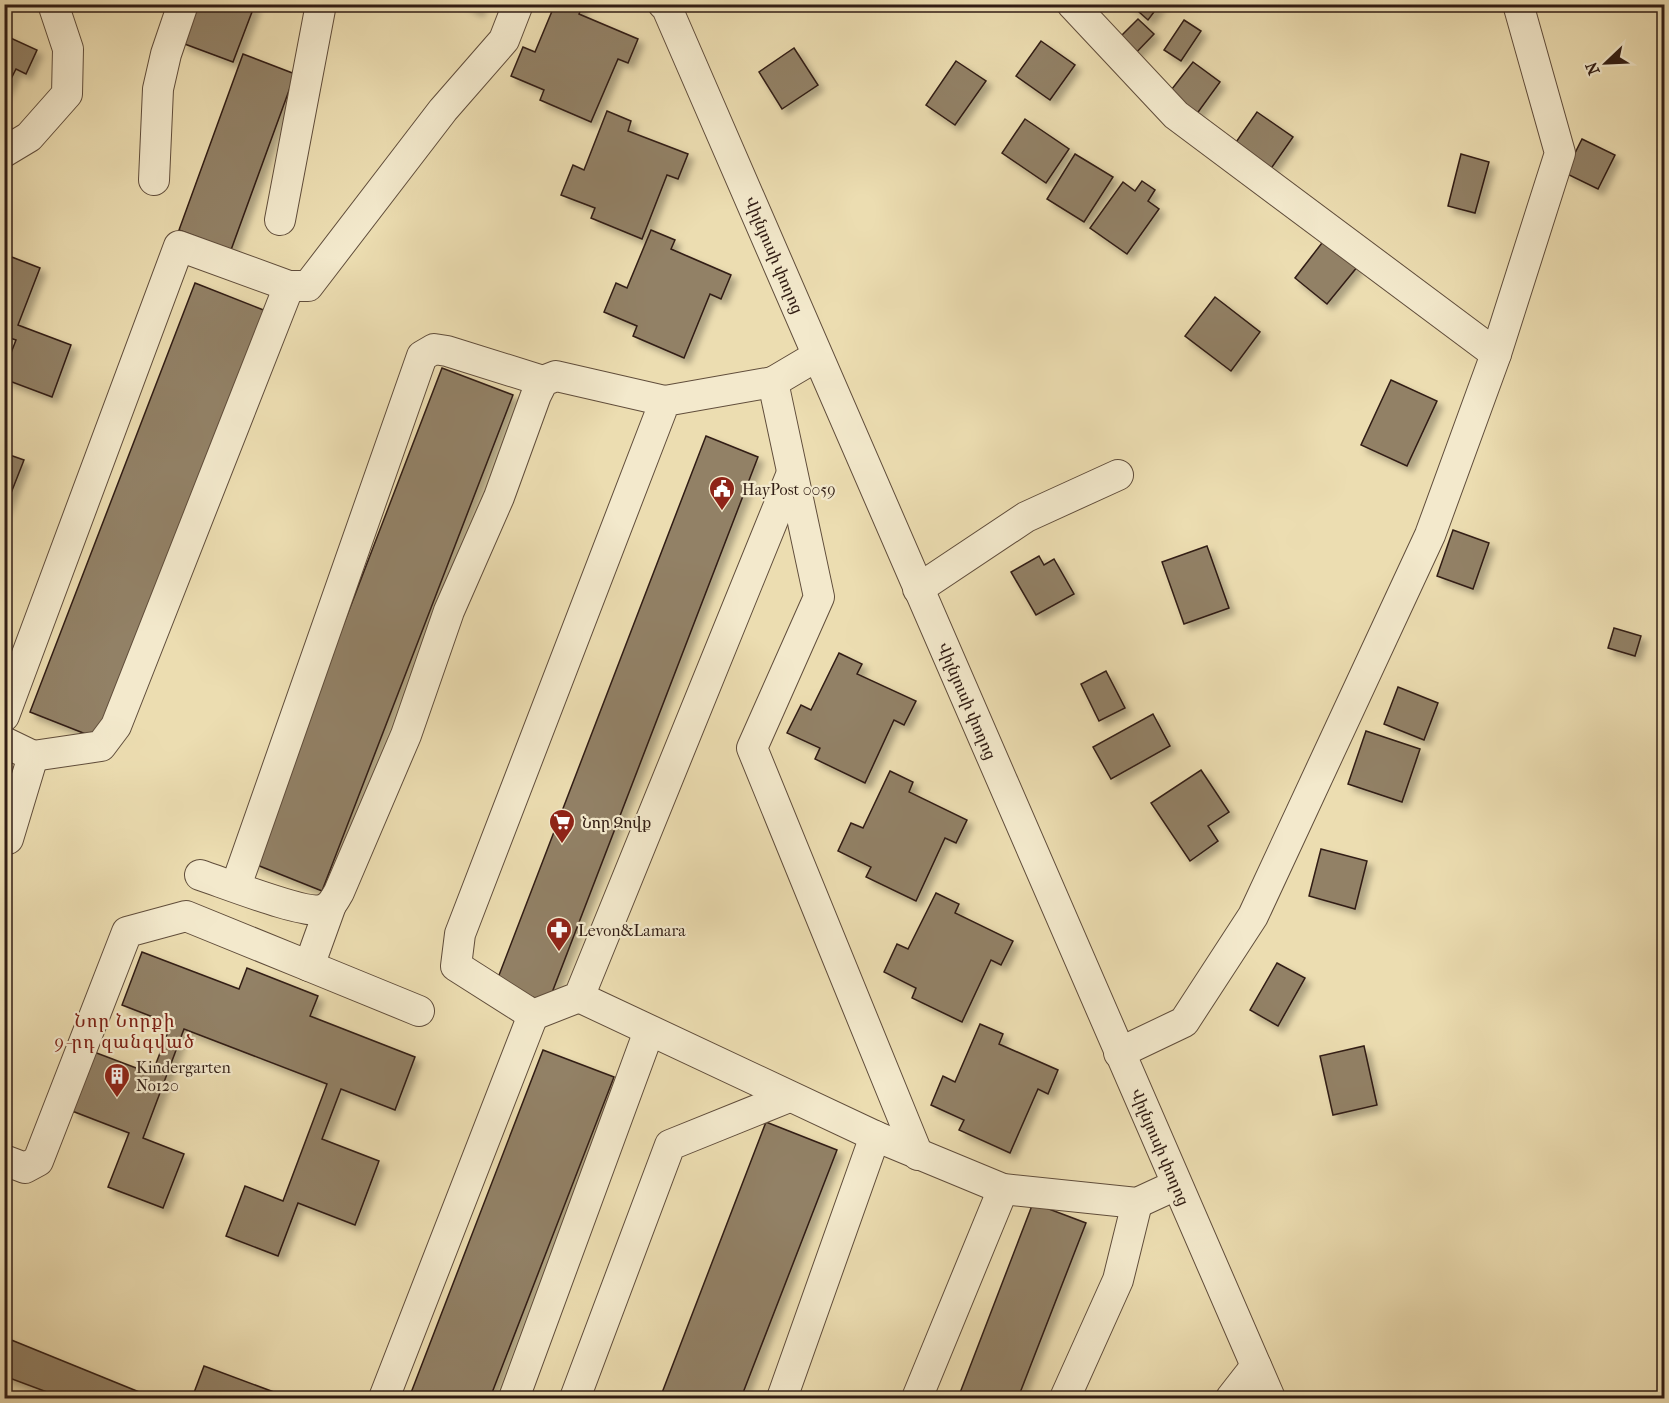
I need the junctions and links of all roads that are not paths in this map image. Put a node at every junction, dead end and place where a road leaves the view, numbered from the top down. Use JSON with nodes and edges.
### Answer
{"nodes":[{"id":1,"x":53,"y":4,"type":"edge"},
{"id":2,"x":183,"y":4,"type":"edge"},
{"id":3,"x":321,"y":4,"type":"edge"},
{"id":4,"x":518,"y":4,"type":"edge"},
{"id":5,"x":663,"y":4,"type":"edge"},
{"id":6,"x":1072,"y":4,"type":"edge"},
{"id":7,"x":1518,"y":4,"type":"edge"},
{"id":8,"x":4,"y":152,"type":"edge"},
{"id":9,"x":154,"y":180,"type":"dead end"},
{"id":10,"x":280,"y":220,"type":"dead end"},
{"id":11,"x":289,"y":286,"type":"junction"},
{"id":12,"x":1496,"y":354,"type":"junction"},
{"id":13,"x":817,"y":356,"type":"junction"},
{"id":14,"x":543,"y":381,"type":"junction"},
{"id":15,"x":773,"y":382,"type":"junction"},
{"id":16,"x":665,"y":401,"type":"junction"},
{"id":17,"x":792,"y":473,"type":"junction"},
{"id":18,"x":1118,"y":475,"type":"dead end"},
{"id":19,"x":918,"y":589,"type":"junction"},
{"id":20,"x":4,"y":716,"type":"edge"},
{"id":21,"x":4,"y":742,"type":"edge"},
{"id":22,"x":33,"y":756,"type":"junction"},
{"id":23,"x":8,"y":839,"type":"dead end"},
{"id":24,"x":200,"y":875,"type":"dead end"},
{"id":25,"x":236,"y":886,"type":"junction"},
{"id":26,"x":332,"y":905,"type":"junction"},
{"id":27,"x":309,"y":966,"type":"junction"},
{"id":28,"x":579,"y":997,"type":"junction"},
{"id":29,"x":418,"y":1011,"type":"dead end"},
{"id":30,"x":533,"y":1015,"type":"junction"},
{"id":31,"x":649,"y":1031,"type":"junction"},
{"id":32,"x":1119,"y":1053,"type":"junction"},
{"id":33,"x":789,"y":1097,"type":"junction"},
{"id":34,"x":875,"y":1136,"type":"junction"},
{"id":35,"x":918,"y":1155,"type":"junction"},
{"id":36,"x":4,"y":1160,"type":"edge"},
{"id":37,"x":1176,"y":1185,"type":"junction"},
{"id":38,"x":1003,"y":1189,"type":"junction"},
{"id":39,"x":1137,"y":1203,"type":"junction"},
{"id":40,"x":1256,"y":1366,"type":"junction"},
{"id":41,"x":384,"y":1398,"type":"edge"},
{"id":42,"x":514,"y":1398,"type":"edge"},
{"id":43,"x":575,"y":1398,"type":"edge"},
{"id":44,"x":782,"y":1398,"type":"edge"},
{"id":45,"x":917,"y":1398,"type":"edge"},
{"id":46,"x":1065,"y":1398,"type":"edge"},
{"id":47,"x":1231,"y":1398,"type":"edge"},
{"id":48,"x":1270,"y":1398,"type":"edge"}],
"edges":[{"from":1,"to":8,"type":"street"},
{"from":2,"to":9,"type":"street"},
{"from":3,"to":10,"type":"street"},
{"from":4,"to":11,"type":"street"},
{"from":5,"to":13,"type":"street","name":"Վիլնյուսի փողոց"},
{"from":6,"to":12,"type":"street"},
{"from":7,"to":12,"type":"street"},
{"from":11,"to":20,"type":"street"},
{"from":11,"to":22,"type":"street"},
{"from":12,"to":32,"type":"street"},
{"from":13,"to":15,"type":"street"},
{"from":13,"to":19,"type":"street","name":"Վիլնյուսի փողոց"},
{"from":14,"to":16,"type":"street"},
{"from":14,"to":25,"type":"street"},
{"from":14,"to":26,"type":"street"},
{"from":15,"to":16,"type":"street"},
{"from":15,"to":17,"type":"street"},
{"from":16,"to":30,"type":"street"},
{"from":17,"to":28,"type":"street"},
{"from":17,"to":35,"type":"street"},
{"from":18,"to":19,"type":"street"},
{"from":19,"to":32,"type":"street","name":"Վիլնյուսի փողոց"},
{"from":21,"to":22,"type":"street"},
{"from":22,"to":23,"type":"street"},
{"from":24,"to":25,"type":"street"},
{"from":25,"to":26,"type":"street"},
{"from":26,"to":27,"type":"street"},
{"from":27,"to":29,"type":"street"},
{"from":27,"to":36,"type":"street"},
{"from":28,"to":30,"type":"street"},
{"from":28,"to":31,"type":"street"},
{"from":30,"to":41,"type":"street"},
{"from":31,"to":33,"type":"street"},
{"from":31,"to":42,"type":"street"},
{"from":32,"to":37,"type":"street","name":"Վիլնյուսի փողոց"},
{"from":33,"to":34,"type":"street"},
{"from":33,"to":43,"type":"street"},
{"from":34,"to":35,"type":"street"},
{"from":34,"to":44,"type":"street"},
{"from":35,"to":38,"type":"street"},
{"from":37,"to":39,"type":"street"},
{"from":37,"to":40,"type":"street","name":"Վիլնյուսի փողոց"},
{"from":38,"to":39,"type":"street"},
{"from":38,"to":45,"type":"street"},
{"from":39,"to":46,"type":"street"},
{"from":40,"to":47,"type":"street"},
{"from":40,"to":48,"type":"street","name":"Վիլնյուսի փողոց"}]}
